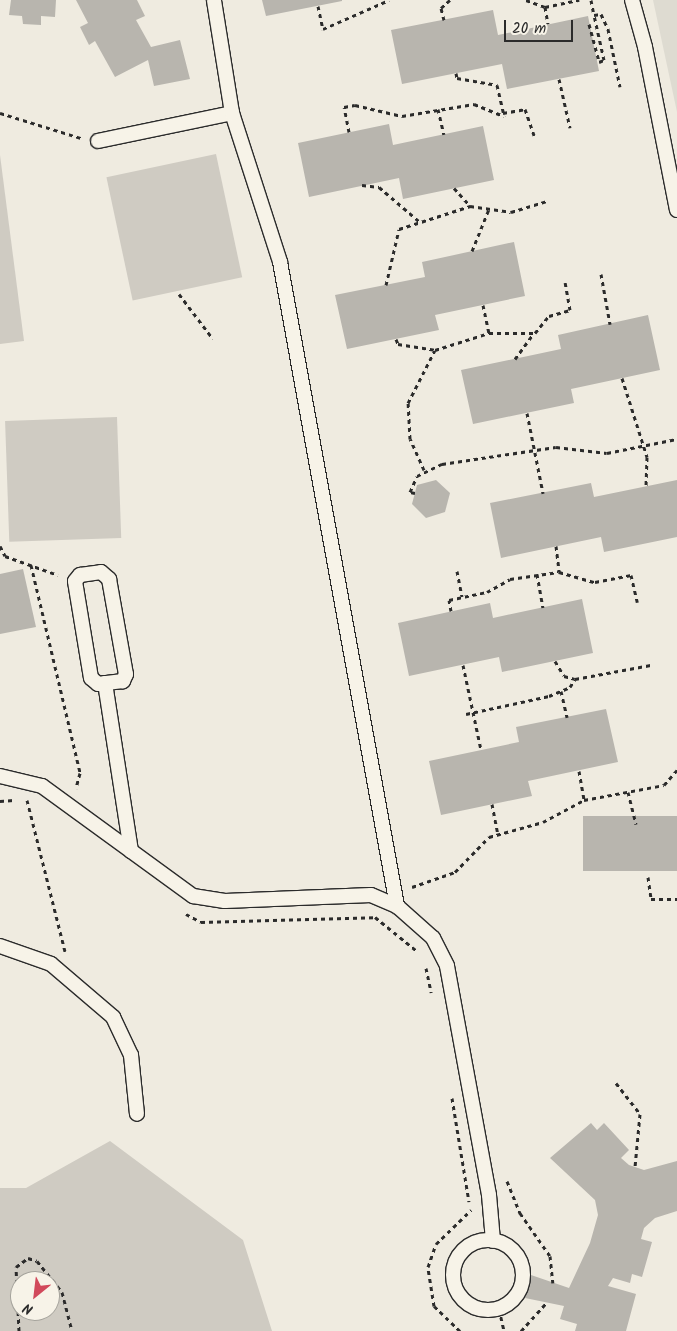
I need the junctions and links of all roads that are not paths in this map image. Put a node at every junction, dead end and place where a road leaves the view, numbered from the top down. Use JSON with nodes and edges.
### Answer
{"nodes":[{"id":1,"x":214,"y":0,"type":"edge"},
{"id":2,"x":632,"y":0,"type":"edge"},
{"id":3,"x":232,"y":113,"type":"junction"},
{"id":4,"x":98,"y":141,"type":"road end"},
{"id":5,"x":677,"y":210,"type":"edge"},
{"id":6,"x":105,"y":683,"type":"junction"},
{"id":7,"x":0,"y":776,"type":"edge"},
{"id":8,"x":131,"y":851,"type":"junction"},
{"id":9,"x":396,"y":906,"type":"junction"},
{"id":10,"x":0,"y":946,"type":"edge"},
{"id":11,"x":137,"y":1114,"type":"dead end"},
{"id":12,"x":493,"y":1240,"type":"junction"}],
"edges":[{"from":1,"to":3,"type":"lane"},
{"from":2,"to":5,"type":"lane"},
{"from":3,"to":4,"type":"lane"},
{"from":3,"to":9,"type":"lane"},
{"from":6,"to":6,"type":"lane"},
{"from":6,"to":8,"type":"lane"},
{"from":7,"to":8,"type":"lane"},
{"from":8,"to":9,"type":"lane"},
{"from":9,"to":12,"type":"lane"},
{"from":10,"to":11,"type":"lane"},
{"from":12,"to":12,"type":"lane"}]}
